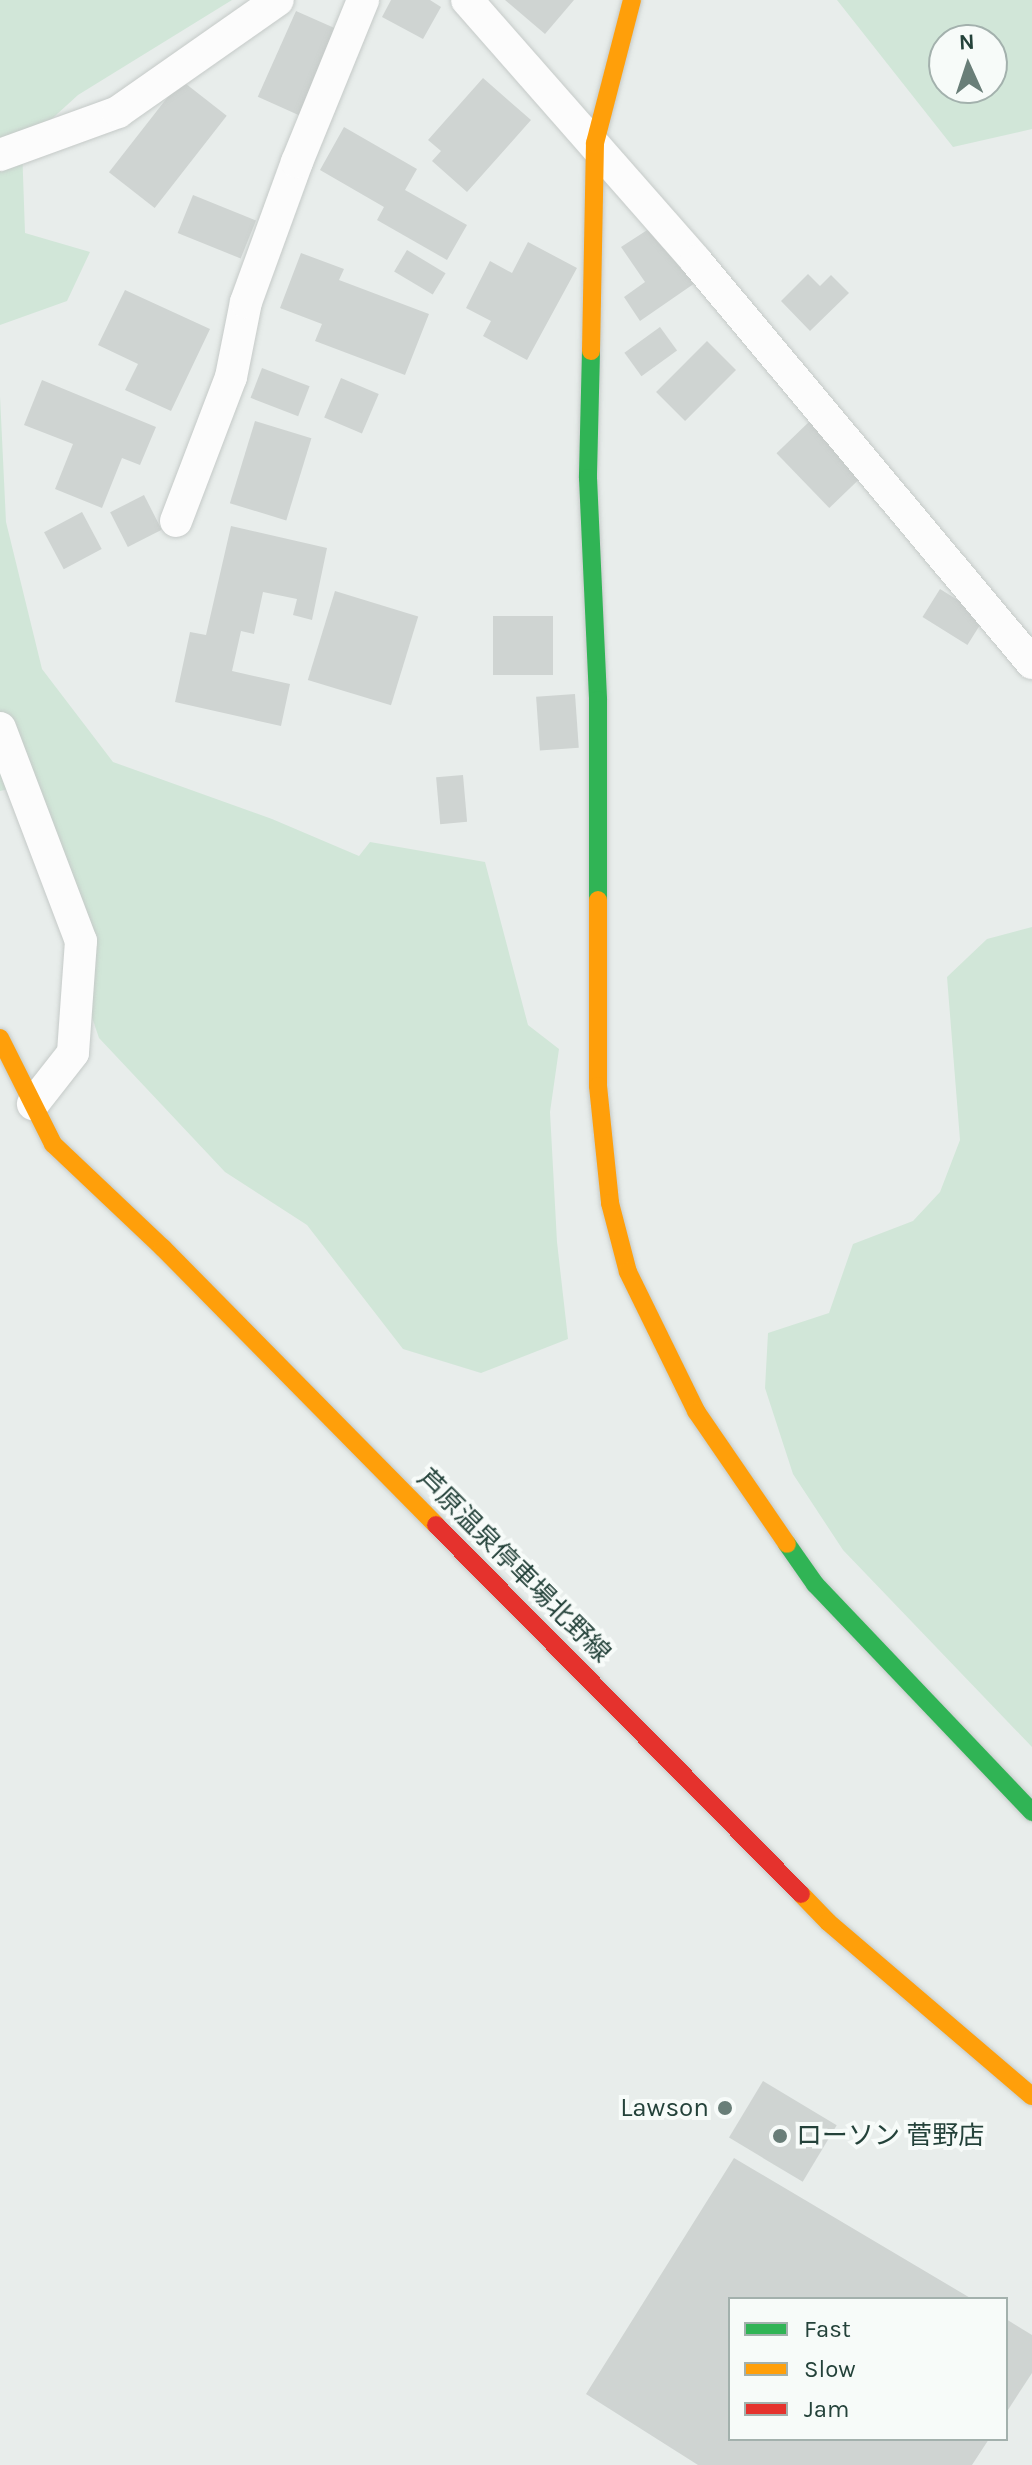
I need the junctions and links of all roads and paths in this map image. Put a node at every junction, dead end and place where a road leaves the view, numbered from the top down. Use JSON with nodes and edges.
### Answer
{"nodes":[{"id":1,"x":278,"y":0,"type":"edge"},
{"id":2,"x":363,"y":0,"type":"edge"},
{"id":3,"x":467,"y":0,"type":"edge"},
{"id":4,"x":632,"y":0,"type":"edge"},
{"id":5,"x":595,"y":143,"type":"junction"},
{"id":6,"x":0,"y":155,"type":"edge"},
{"id":7,"x":176,"y":521,"type":"dead end"},
{"id":8,"x":1032,"y":663,"type":"edge"},
{"id":9,"x":0,"y":728,"type":"edge"},
{"id":10,"x":0,"y":1038,"type":"edge"},
{"id":11,"x":33,"y":1104,"type":"junction"},
{"id":12,"x":1032,"y":1812,"type":"edge"},
{"id":13,"x":1032,"y":2096,"type":"edge"}],
"edges":[{"from":1,"to":6,"type":"street"},
{"from":2,"to":7,"type":"street"},
{"from":3,"to":5,"type":"street"},
{"from":4,"to":5,"type":"street"},
{"from":5,"to":8,"type":"street"},
{"from":5,"to":12,"type":"street"},
{"from":9,"to":11,"type":"street"},
{"from":10,"to":11,"type":"street","name":"芦原温泉停車場北野線"},
{"from":11,"to":13,"type":"street","name":"芦原温泉停車場北野線"}]}
